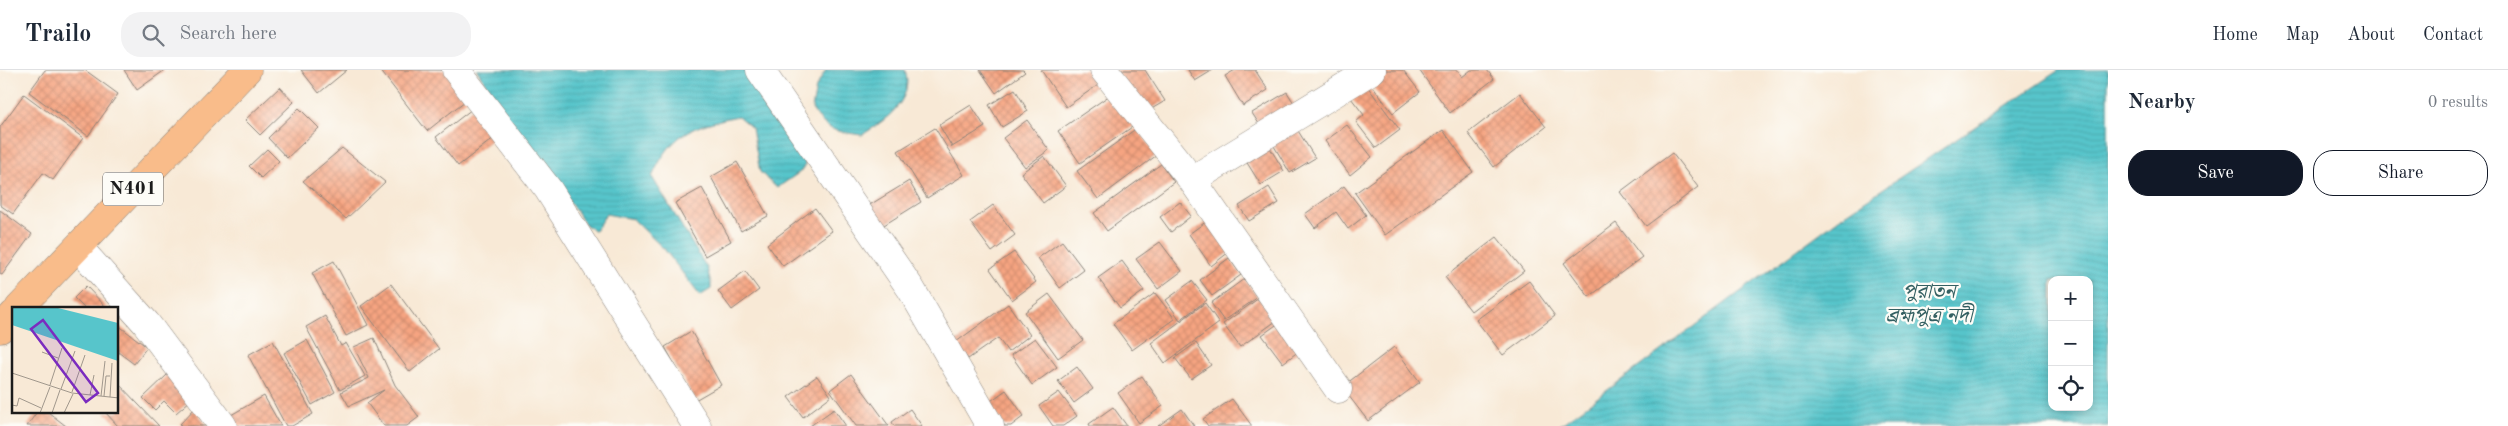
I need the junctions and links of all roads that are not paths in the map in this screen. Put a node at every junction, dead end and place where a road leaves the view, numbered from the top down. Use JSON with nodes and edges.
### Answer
{"nodes":[{"id":1,"x":247,"y":70,"type":"edge"},
{"id":2,"x":456,"y":70,"type":"edge"},
{"id":3,"x":760,"y":70,"type":"edge"},
{"id":4,"x":1104,"y":70,"type":"edge"},
{"id":5,"x":1372,"y":70,"type":"edge"},
{"id":6,"x":1192,"y":180,"type":"junction"},
{"id":7,"x":78,"y":247,"type":"junction"},
{"id":8,"x":20,"y":307,"type":"edge"},
{"id":9,"x":12,"y":316,"type":"edge"},
{"id":10,"x":0,"y":329,"type":"edge"},
{"id":11,"x":1338,"y":389,"type":"dead end"},
{"id":12,"x":223,"y":426,"type":"edge"},
{"id":13,"x":697,"y":426,"type":"edge"},
{"id":14,"x":990,"y":426,"type":"edge"}],
"edges":[{"from":1,"to":7,"type":"highway","number":"N401"},
{"from":2,"to":13,"type":"street"},
{"from":3,"to":14,"type":"street"},
{"from":4,"to":6,"type":"street"},
{"from":5,"to":6,"type":"street"},
{"from":6,"to":11,"type":"street"},
{"from":7,"to":8,"type":"highway","number":"N401"},
{"from":7,"to":12,"type":"street"},
{"from":9,"to":10,"type":"highway"}]}
